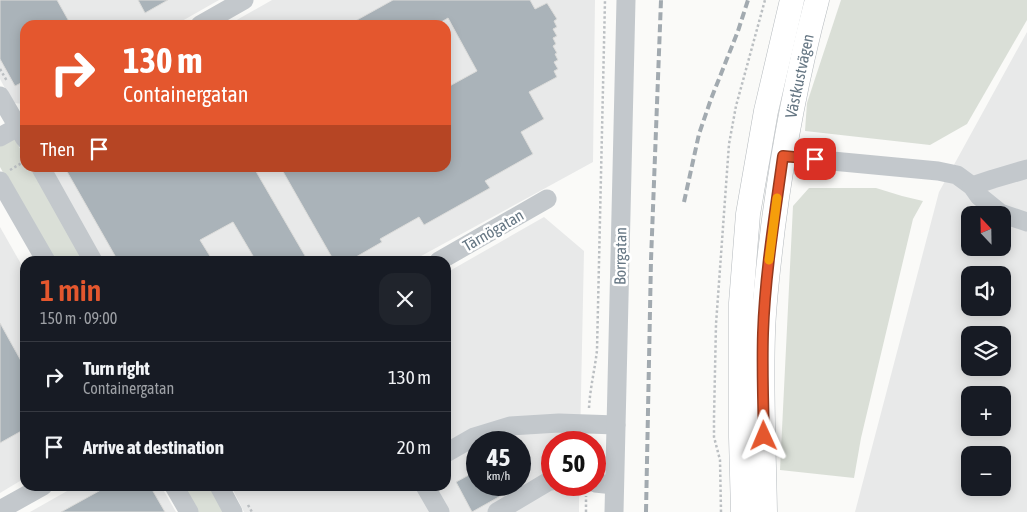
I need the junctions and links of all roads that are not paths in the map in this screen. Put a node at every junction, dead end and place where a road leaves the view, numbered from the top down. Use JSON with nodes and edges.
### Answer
{"nodes":[{"id":1,"x":244,"y":0,"type":"edge"},
{"id":2,"x":626,"y":0,"type":"edge"},
{"id":3,"x":792,"y":0,"type":"edge"},
{"id":4,"x":817,"y":0,"type":"edge"},
{"id":5,"x":209,"y":20,"type":"edge"},
{"id":6,"x":0,"y":96,"type":"edge"},
{"id":7,"x":20,"y":126,"type":"edge"},
{"id":8,"x":20,"y":131,"type":"edge"},
{"id":9,"x":0,"y":137,"type":"edge"},
{"id":10,"x":758,"y":154,"type":"junction"},
{"id":11,"x":783,"y":156,"type":"junction"},
{"id":12,"x":1026,"y":167,"type":"edge"},
{"id":13,"x":43,"y":172,"type":"edge"},
{"id":14,"x":4,"y":176,"type":"edge"},
{"id":15,"x":972,"y":186,"type":"junction"},
{"id":16,"x":547,"y":200,"type":"dead end"},
{"id":17,"x":1027,"y":222,"type":"edge"},
{"id":18,"x":44,"y":256,"type":"edge"},
{"id":19,"x":91,"y":256,"type":"edge"},
{"id":20,"x":448,"y":256,"type":"edge"},
{"id":21,"x":616,"y":425,"type":"junction"},
{"id":22,"x":451,"y":450,"type":"edge"},
{"id":23,"x":614,"y":484,"type":"junction"},
{"id":24,"x":606,"y":485,"type":"edge"},
{"id":25,"x":541,"y":486,"type":"edge"},
{"id":26,"x":34,"y":491,"type":"edge"},
{"id":27,"x":177,"y":491,"type":"edge"},
{"id":28,"x":222,"y":491,"type":"edge"},
{"id":29,"x":428,"y":491,"type":"edge"},
{"id":30,"x":0,"y":510,"type":"edge"},
{"id":31,"x":189,"y":512,"type":"edge"},
{"id":32,"x":233,"y":512,"type":"edge"},
{"id":33,"x":440,"y":512,"type":"edge"},
{"id":34,"x":497,"y":512,"type":"edge"},
{"id":35,"x":614,"y":512,"type":"edge"},
{"id":36,"x":743,"y":512,"type":"edge"},
{"id":37,"x":765,"y":512,"type":"edge"}],
"edges":[{"from":1,"to":5,"type":"street"},
{"from":2,"to":21,"type":"street","name":"Borrgatan"},
{"from":3,"to":10,"type":"main road","name":"Västkustvägen"},
{"from":4,"to":11,"type":"main road","name":"Västkustvägen"},
{"from":6,"to":7,"type":"street"},
{"from":8,"to":9,"type":"street"},
{"from":10,"to":11,"type":"street"},
{"from":10,"to":36,"type":"main road","name":"Västkustvägen"},
{"from":11,"to":15,"type":"street"},
{"from":11,"to":37,"type":"main road","name":"Västkustvägen"},
{"from":12,"to":15,"type":"street"},
{"from":13,"to":19,"type":"street"},
{"from":14,"to":18,"type":"street"},
{"from":15,"to":17,"type":"street"},
{"from":16,"to":20,"type":"street","name":"Tärnögatan"},
{"from":21,"to":22,"type":"street"},
{"from":21,"to":23,"type":"street","name":"Borrgatan"},
{"from":23,"to":24,"type":"street"},
{"from":23,"to":35,"type":"street","name":"Borrgatan"},
{"from":25,"to":34,"type":"street"},
{"from":26,"to":30,"type":"street"},
{"from":27,"to":31,"type":"street"},
{"from":28,"to":32,"type":"street"},
{"from":29,"to":33,"type":"street"}]}
